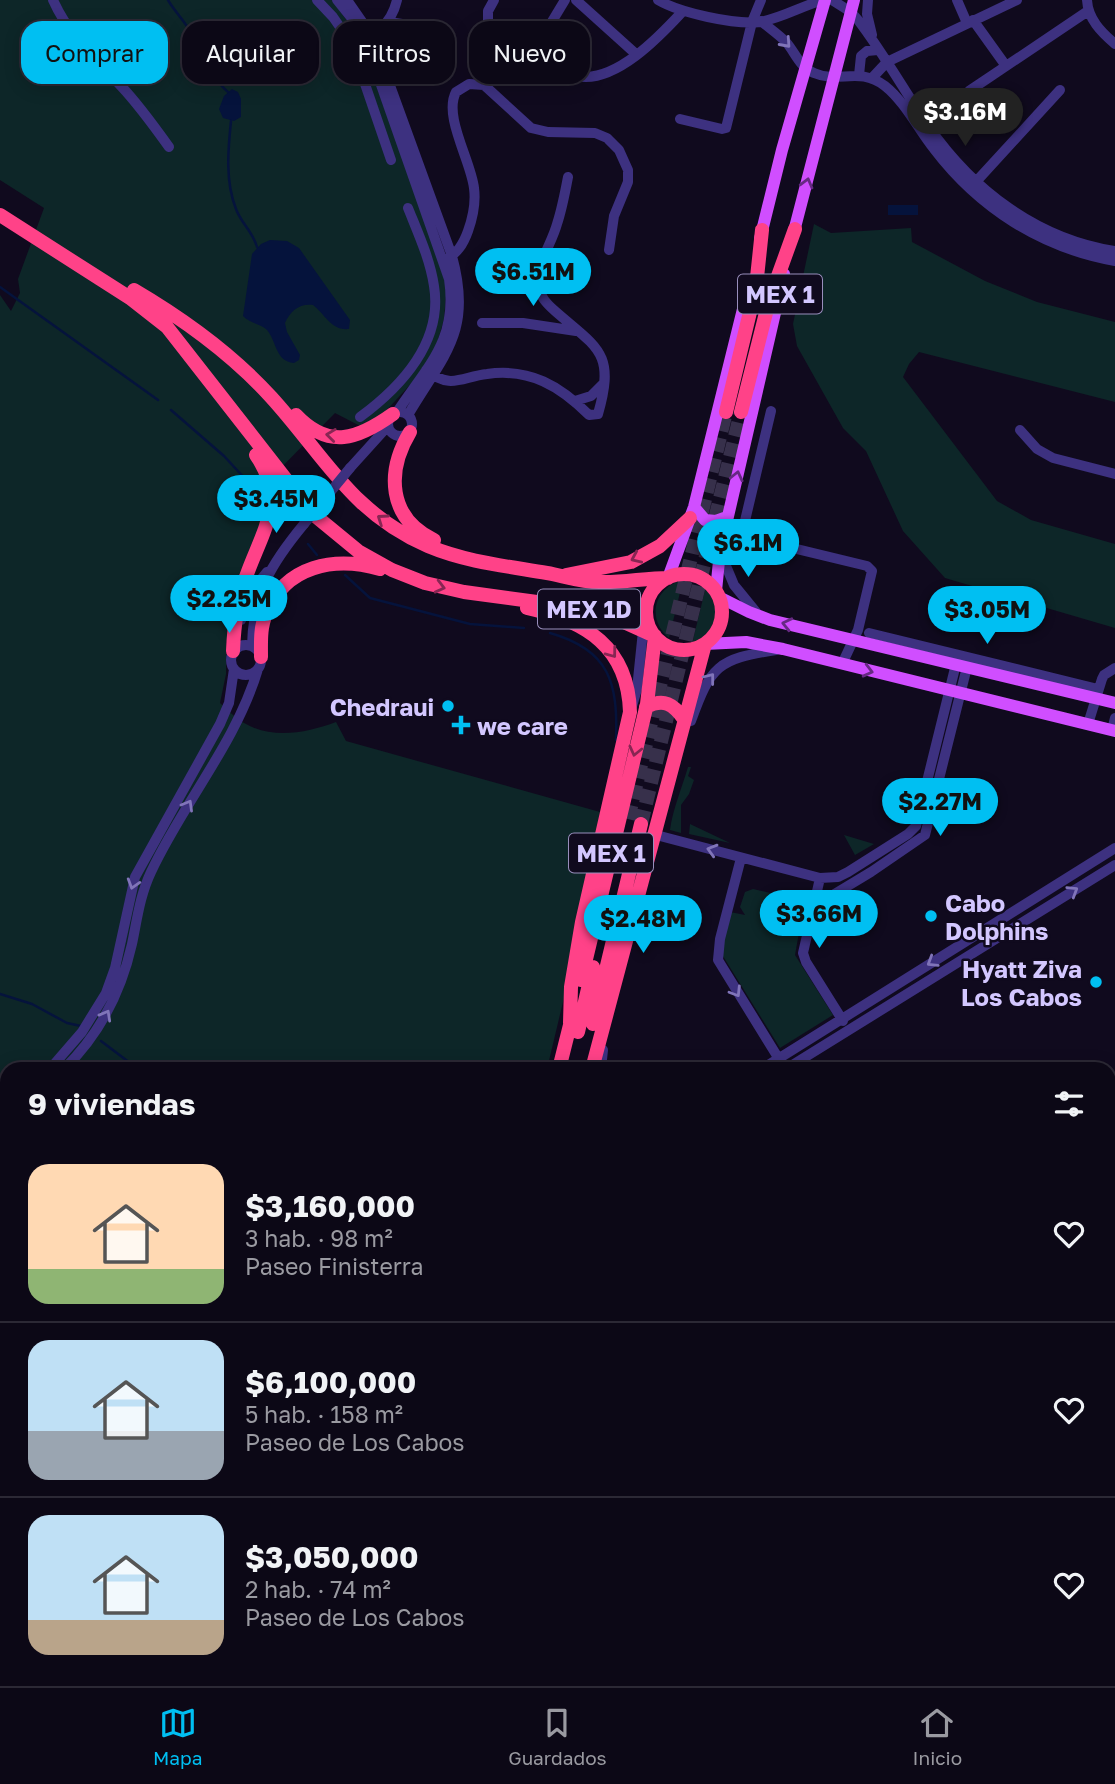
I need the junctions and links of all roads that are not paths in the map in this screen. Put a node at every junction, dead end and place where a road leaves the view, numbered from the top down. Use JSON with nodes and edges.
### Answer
{"nodes":[{"id":1,"x":53,"y":0,"type":"edge"},
{"id":2,"x":317,"y":0,"type":"edge"},
{"id":3,"x":337,"y":0,"type":"edge"},
{"id":4,"x":347,"y":0,"type":"edge"},
{"id":5,"x":397,"y":0,"type":"edge"},
{"id":6,"x":494,"y":0,"type":"edge"},
{"id":7,"x":565,"y":0,"type":"edge"},
{"id":8,"x":576,"y":0,"type":"edge"},
{"id":9,"x":659,"y":0,"type":"edge"},
{"id":10,"x":824,"y":0,"type":"edge"},
{"id":11,"x":832,"y":0,"type":"edge"},
{"id":12,"x":868,"y":0,"type":"edge"},
{"id":13,"x":957,"y":0,"type":"edge"},
{"id":14,"x":1017,"y":0,"type":"edge"},
{"id":15,"x":1087,"y":0,"type":"edge"},
{"id":16,"x":759,"y":1,"type":"edge"},
{"id":17,"x":853,"y":6,"type":"edge"},
{"id":18,"x":683,"y":11,"type":"junction"},
{"id":19,"x":1088,"y":11,"type":"junction"},
{"id":20,"x":336,"y":21,"type":"edge"},
{"id":21,"x":354,"y":21,"type":"edge"},
{"id":22,"x":359,"y":21,"type":"edge"},
{"id":23,"x":389,"y":21,"type":"edge"},
{"id":24,"x":488,"y":21,"type":"edge"},
{"id":25,"x":552,"y":21,"type":"edge"},
{"id":26,"x":757,"y":22,"type":"junction"},
{"id":27,"x":970,"y":22,"type":"junction"},
{"id":28,"x":1115,"y":44,"type":"edge"},
{"id":29,"x":876,"y":46,"type":"junction"},
{"id":30,"x":637,"y":55,"type":"junction"},
{"id":31,"x":887,"y":62,"type":"junction"},
{"id":32,"x":1006,"y":66,"type":"junction"},
{"id":33,"x":806,"y":69,"type":"junction"},
{"id":34,"x":590,"y":75,"type":"edge"},
{"id":35,"x":859,"y":75,"type":"junction"},
{"id":36,"x":836,"y":77,"type":"junction"},
{"id":37,"x":872,"y":78,"type":"junction"},
{"id":38,"x":365,"y":84,"type":"edge"},
{"id":39,"x":385,"y":84,"type":"edge"},
{"id":40,"x":1060,"y":90,"type":"dead end"},
{"id":41,"x":969,"y":91,"type":"dead end"},
{"id":42,"x":680,"y":119,"type":"dead end"},
{"id":43,"x":169,"y":147,"type":"dead end"},
{"id":44,"x":391,"y":160,"type":"dead end"},
{"id":45,"x":568,"y":177,"type":"dead end"},
{"id":46,"x":973,"y":186,"type":"junction"},
{"id":47,"x":0,"y":207,"type":"edge"},
{"id":48,"x":408,"y":208,"type":"dead end"},
{"id":49,"x":1006,"y":213,"type":"junction"},
{"id":50,"x":0,"y":215,"type":"edge"},
{"id":51,"x":795,"y":229,"type":"junction"},
{"id":52,"x":762,"y":230,"type":"junction"},
{"id":53,"x":608,"y":250,"type":"dead end"},
{"id":54,"x":1115,"y":251,"type":"edge"},
{"id":55,"x":448,"y":258,"type":"junction"},
{"id":56,"x":1115,"y":261,"type":"edge"},
{"id":57,"x":107,"y":278,"type":"junction"},
{"id":58,"x":482,"y":323,"type":"dead end"},
{"id":59,"x":580,"y":332,"type":"junction"},
{"id":60,"x":430,"y":336,"type":"junction"},
{"id":61,"x":447,"y":345,"type":"junction"},
{"id":62,"x":430,"y":373,"type":"junction"},
{"id":63,"x":604,"y":384,"type":"junction"},
{"id":64,"x":575,"y":401,"type":"junction"},
{"id":65,"x":771,"y":411,"type":"dead end"},
{"id":66,"x":408,"y":415,"type":"junction"},
{"id":67,"x":360,"y":417,"type":"dead end"},
{"id":68,"x":393,"y":417,"type":"junction"},
{"id":69,"x":1020,"y":430,"type":"dead end"},
{"id":70,"x":406,"y":434,"type":"junction"},
{"id":71,"x":372,"y":445,"type":"junction"},
{"id":72,"x":1115,"y":474,"type":"edge"},
{"id":73,"x":692,"y":512,"type":"junction"},
{"id":74,"x":727,"y":517,"type":"junction"},
{"id":75,"x":720,"y":551,"type":"junction"},
{"id":76,"x":274,"y":564,"type":"junction"},
{"id":77,"x":494,"y":565,"type":"junction"},
{"id":78,"x":408,"y":576,"type":"junction"},
{"id":79,"x":562,"y":576,"type":"junction"},
{"id":80,"x":668,"y":578,"type":"junction"},
{"id":81,"x":717,"y":594,"type":"junction"},
{"id":82,"x":486,"y":595,"type":"junction"},
{"id":83,"x":761,"y":617,"type":"junction"},
{"id":84,"x":649,"y":633,"type":"junction"},
{"id":85,"x":869,"y":633,"type":"dead end"},
{"id":86,"x":851,"y":641,"type":"junction"},
{"id":87,"x":705,"y":643,"type":"junction"},
{"id":88,"x":236,"y":649,"type":"junction"},
{"id":89,"x":783,"y":649,"type":"junction"},
{"id":90,"x":257,"y":657,"type":"junction"},
{"id":91,"x":842,"y":664,"type":"junction"},
{"id":92,"x":961,"y":666,"type":"junction"},
{"id":93,"x":1115,"y":668,"type":"edge"},
{"id":94,"x":234,"y":669,"type":"junction"},
{"id":95,"x":955,"y":693,"type":"junction"},
{"id":96,"x":1097,"y":694,"type":"junction"},
{"id":97,"x":1115,"y":703,"type":"edge"},
{"id":98,"x":646,"y":707,"type":"junction"},
{"id":99,"x":630,"y":712,"type":"junction"},
{"id":100,"x":684,"y":719,"type":"junction"},
{"id":101,"x":1088,"y":724,"type":"junction"},
{"id":102,"x":1114,"y":726,"type":"edge"},
{"id":103,"x":204,"y":754,"type":"junction"},
{"id":104,"x":214,"y":760,"type":"junction"},
{"id":105,"x":934,"y":780,"type":"junction"},
{"id":106,"x":660,"y":836,"type":"junction"},
{"id":107,"x":1115,"y":848,"type":"edge"},
{"id":108,"x":741,"y":858,"type":"junction"},
{"id":109,"x":861,"y":864,"type":"junction"},
{"id":110,"x":1115,"y":865,"type":"edge"},
{"id":111,"x":868,"y":874,"type":"junction"},
{"id":112,"x":820,"y":878,"type":"junction"},
{"id":113,"x":813,"y":907,"type":"junction"},
{"id":114,"x":964,"y":942,"type":"junction"},
{"id":115,"x":972,"y":954,"type":"junction"},
{"id":116,"x":622,"y":978,"type":"junction"},
{"id":117,"x":842,"y":1019,"type":"junction"},
{"id":118,"x":570,"y":1023,"type":"junction"},
{"id":119,"x":848,"y":1029,"type":"junction"},
{"id":120,"x":600,"y":1031,"type":"junction"},
{"id":121,"x":779,"y":1059,"type":"junction"},
{"id":122,"x":56,"y":1062,"type":"edge"},
{"id":123,"x":70,"y":1062,"type":"edge"},
{"id":124,"x":561,"y":1062,"type":"edge"},
{"id":125,"x":571,"y":1062,"type":"edge"},
{"id":126,"x":583,"y":1062,"type":"edge"},
{"id":127,"x":593,"y":1062,"type":"edge"},
{"id":128,"x":602,"y":1062,"type":"edge"},
{"id":129,"x":774,"y":1062,"type":"edge"},
{"id":130,"x":781,"y":1062,"type":"edge"},
{"id":131,"x":797,"y":1062,"type":"edge"}],
"edges":[{"from":1,"to":43,"type":"street"},
{"from":2,"to":20,"type":"street"},
{"from":3,"to":21,"type":"street"},
{"from":4,"to":22,"type":"street"},
{"from":5,"to":23,"type":"street"},
{"from":6,"to":24,"type":"street"},
{"from":7,"to":25,"type":"street"},
{"from":8,"to":30,"type":"street"},
{"from":9,"to":18,"type":"street"},
{"from":10,"to":26,"type":"street"},
{"from":10,"to":33,"type":"main road","number":"MEX 1"},
{"from":11,"to":17,"type":"street"},
{"from":12,"to":29,"type":"street"},
{"from":13,"to":27,"type":"street"},
{"from":14,"to":27,"type":"street"},
{"from":15,"to":19,"type":"street"},
{"from":16,"to":26,"type":"street"},
{"from":17,"to":29,"type":"street"},
{"from":17,"to":36,"type":"main road","number":"MEX 1"},
{"from":18,"to":26,"type":"street"},
{"from":18,"to":30,"type":"street"},
{"from":19,"to":28,"type":"street"},
{"from":19,"to":32,"type":"street"},
{"from":26,"to":33,"type":"street","one_way":true},
{"from":26,"to":42,"type":"street"},
{"from":27,"to":31,"type":"street"},
{"from":27,"to":32,"type":"street"},
{"from":29,"to":31,"type":"street"},
{"from":29,"to":35,"type":"street"},
{"from":30,"to":34,"type":"street"},
{"from":31,"to":37,"type":"street"},
{"from":31,"to":46,"type":"street"},
{"from":32,"to":41,"type":"street"},
{"from":33,"to":36,"type":"street"},
{"from":33,"to":52,"type":"main road","number":"MEX 1"},
{"from":35,"to":36,"type":"street"},
{"from":35,"to":37,"type":"street"},
{"from":51,"to":36,"type":"main road","number":"MEX 1","one_way":true},
{"from":37,"to":46,"type":"street"},
{"from":38,"to":44,"type":"street"},
{"from":39,"to":55,"type":"street"},
{"from":40,"to":46,"type":"street"},
{"from":45,"to":59,"type":"street"},
{"from":46,"to":49,"type":"street"},
{"from":47,"to":57,"type":"highway","number":"MEX 1D"},
{"from":48,"to":60,"type":"street"},
{"from":49,"to":54,"type":"street"},
{"from":49,"to":56,"type":"street"},
{"from":50,"to":57,"type":"highway","number":"MEX 1D"},
{"from":51,"to":52,"type":"highway"},
{"from":74,"to":51,"type":"main road","number":"MEX 1","one_way":true},
{"from":52,"to":73,"type":"main road","number":"MEX 1"},
{"from":53,"to":55,"type":"street"},
{"from":55,"to":61,"type":"street"},
{"from":68,"to":57,"type":"highway","one_way":true},
{"from":77,"to":57,"type":"highway","number":"MEX 1D","one_way":true},
{"from":57,"to":78,"type":"highway","number":"MEX 1D"},
{"from":57,"to":88,"type":"highway"},
{"from":58,"to":59,"type":"street"},
{"from":59,"to":63,"type":"street"},
{"from":60,"to":61,"type":"street"},
{"from":60,"to":67,"type":"street"},
{"from":61,"to":62,"type":"street"},
{"from":62,"to":64,"type":"street"},
{"from":62,"to":66,"type":"street"},
{"from":62,"to":68,"type":"street"},
{"from":63,"to":64,"type":"street"},
{"from":63,"to":64,"type":"street"},
{"from":65,"to":86,"type":"street"},
{"from":66,"to":68,"type":"street"},
{"from":66,"to":70,"type":"street"},
{"from":68,"to":70,"type":"street"},
{"from":68,"to":71,"type":"street"},
{"from":69,"to":72,"type":"street"},
{"from":70,"to":71,"type":"street"},
{"from":70,"to":77,"type":"highway"},
{"from":71,"to":76,"type":"street","bridge":true},
{"from":73,"to":74,"type":"main road"},
{"from":73,"to":79,"type":"highway","one_way":true},
{"from":73,"to":80,"type":"main road","number":"MEX 1"},
{"from":74,"to":75,"type":"main road","number":"MEX 1"},
{"from":75,"to":81,"type":"main road","number":"MEX 1"},
{"from":75,"to":83,"type":"street"},
{"from":76,"to":88,"type":"street"},
{"from":76,"to":90,"type":"street"},
{"from":77,"to":79,"type":"highway","number":"MEX 1D"},
{"from":78,"to":82,"type":"highway","number":"MEX 1D","one_way":true},
{"from":78,"to":90,"type":"highway"},
{"from":79,"to":80,"type":"highway","number":"MEX 1D"},
{"from":80,"to":81,"type":"highway"},
{"from":80,"to":84,"type":"highway"},
{"from":81,"to":83,"type":"main road"},
{"from":81,"to":87,"type":"highway"},
{"from":82,"to":84,"type":"highway","number":"MEX 1D"},
{"from":82,"to":99,"type":"highway","one_way":true},
{"from":86,"to":83,"type":"main road","one_way":true},
{"from":84,"to":87,"type":"highway"},
{"from":84,"to":98,"type":"highway","number":"MEX 1"},
{"from":84,"to":99,"type":"street"},
{"from":85,"to":96,"type":"street"},
{"from":86,"to":91,"type":"street"},
{"from":86,"to":92,"type":"main road"},
{"from":87,"to":89,"type":"main road"},
{"from":87,"to":100,"type":"highway","number":"MEX 1"},
{"from":88,"to":90,"type":"street"},
{"from":88,"to":94,"type":"street"},
{"from":89,"to":91,"type":"main road"},
{"from":106,"to":89,"type":"street","one_way":true},
{"from":90,"to":94,"type":"street"},
{"from":90,"to":104,"type":"street"},
{"from":91,"to":95,"type":"main road","one_way":true},
{"from":92,"to":95,"type":"street"},
{"from":92,"to":96,"type":"main road"},
{"from":93,"to":96,"type":"street"},
{"from":94,"to":103,"type":"street"},
{"from":95,"to":101,"type":"main road"},
{"from":95,"to":105,"type":"street"},
{"from":96,"to":97,"type":"main road"},
{"from":96,"to":101,"type":"street"},
{"from":98,"to":100,"type":"highway"},
{"from":98,"to":118,"type":"highway","number":"MEX 1","one_way":true},
{"from":99,"to":118,"type":"highway"},
{"from":100,"to":120,"type":"highway","number":"MEX 1"},
{"from":101,"to":102,"type":"main road"},
{"from":103,"to":104,"type":"street"},
{"from":103,"to":122,"type":"street","one_way":true},
{"from":123,"to":104,"type":"street","one_way":true},
{"from":105,"to":109,"type":"street"},
{"from":105,"to":111,"type":"street"},
{"from":108,"to":106,"type":"street","one_way":true},
{"from":106,"to":116,"type":"street"},
{"from":107,"to":114,"type":"street"},
{"from":108,"to":112,"type":"street"},
{"from":108,"to":121,"type":"street","one_way":true},
{"from":109,"to":111,"type":"street"},
{"from":109,"to":112,"type":"street"},
{"from":115,"to":110,"type":"street","one_way":true},
{"from":111,"to":113,"type":"street"},
{"from":112,"to":113,"type":"street"},
{"from":113,"to":117,"type":"street"},
{"from":114,"to":115,"type":"street"},
{"from":114,"to":117,"type":"street","one_way":true},
{"from":115,"to":119,"type":"street"},
{"from":116,"to":120,"type":"highway"},
{"from":116,"to":128,"type":"street"},
{"from":117,"to":119,"type":"street"},
{"from":117,"to":121,"type":"street"},
{"from":118,"to":124,"type":"highway","number":"MEX 1"},
{"from":119,"to":131,"type":"street"},
{"from":120,"to":127,"type":"highway","number":"MEX 1"},
{"from":121,"to":129,"type":"street"},
{"from":121,"to":130,"type":"street"},
{"from":125,"to":126,"type":"highway"}]}
